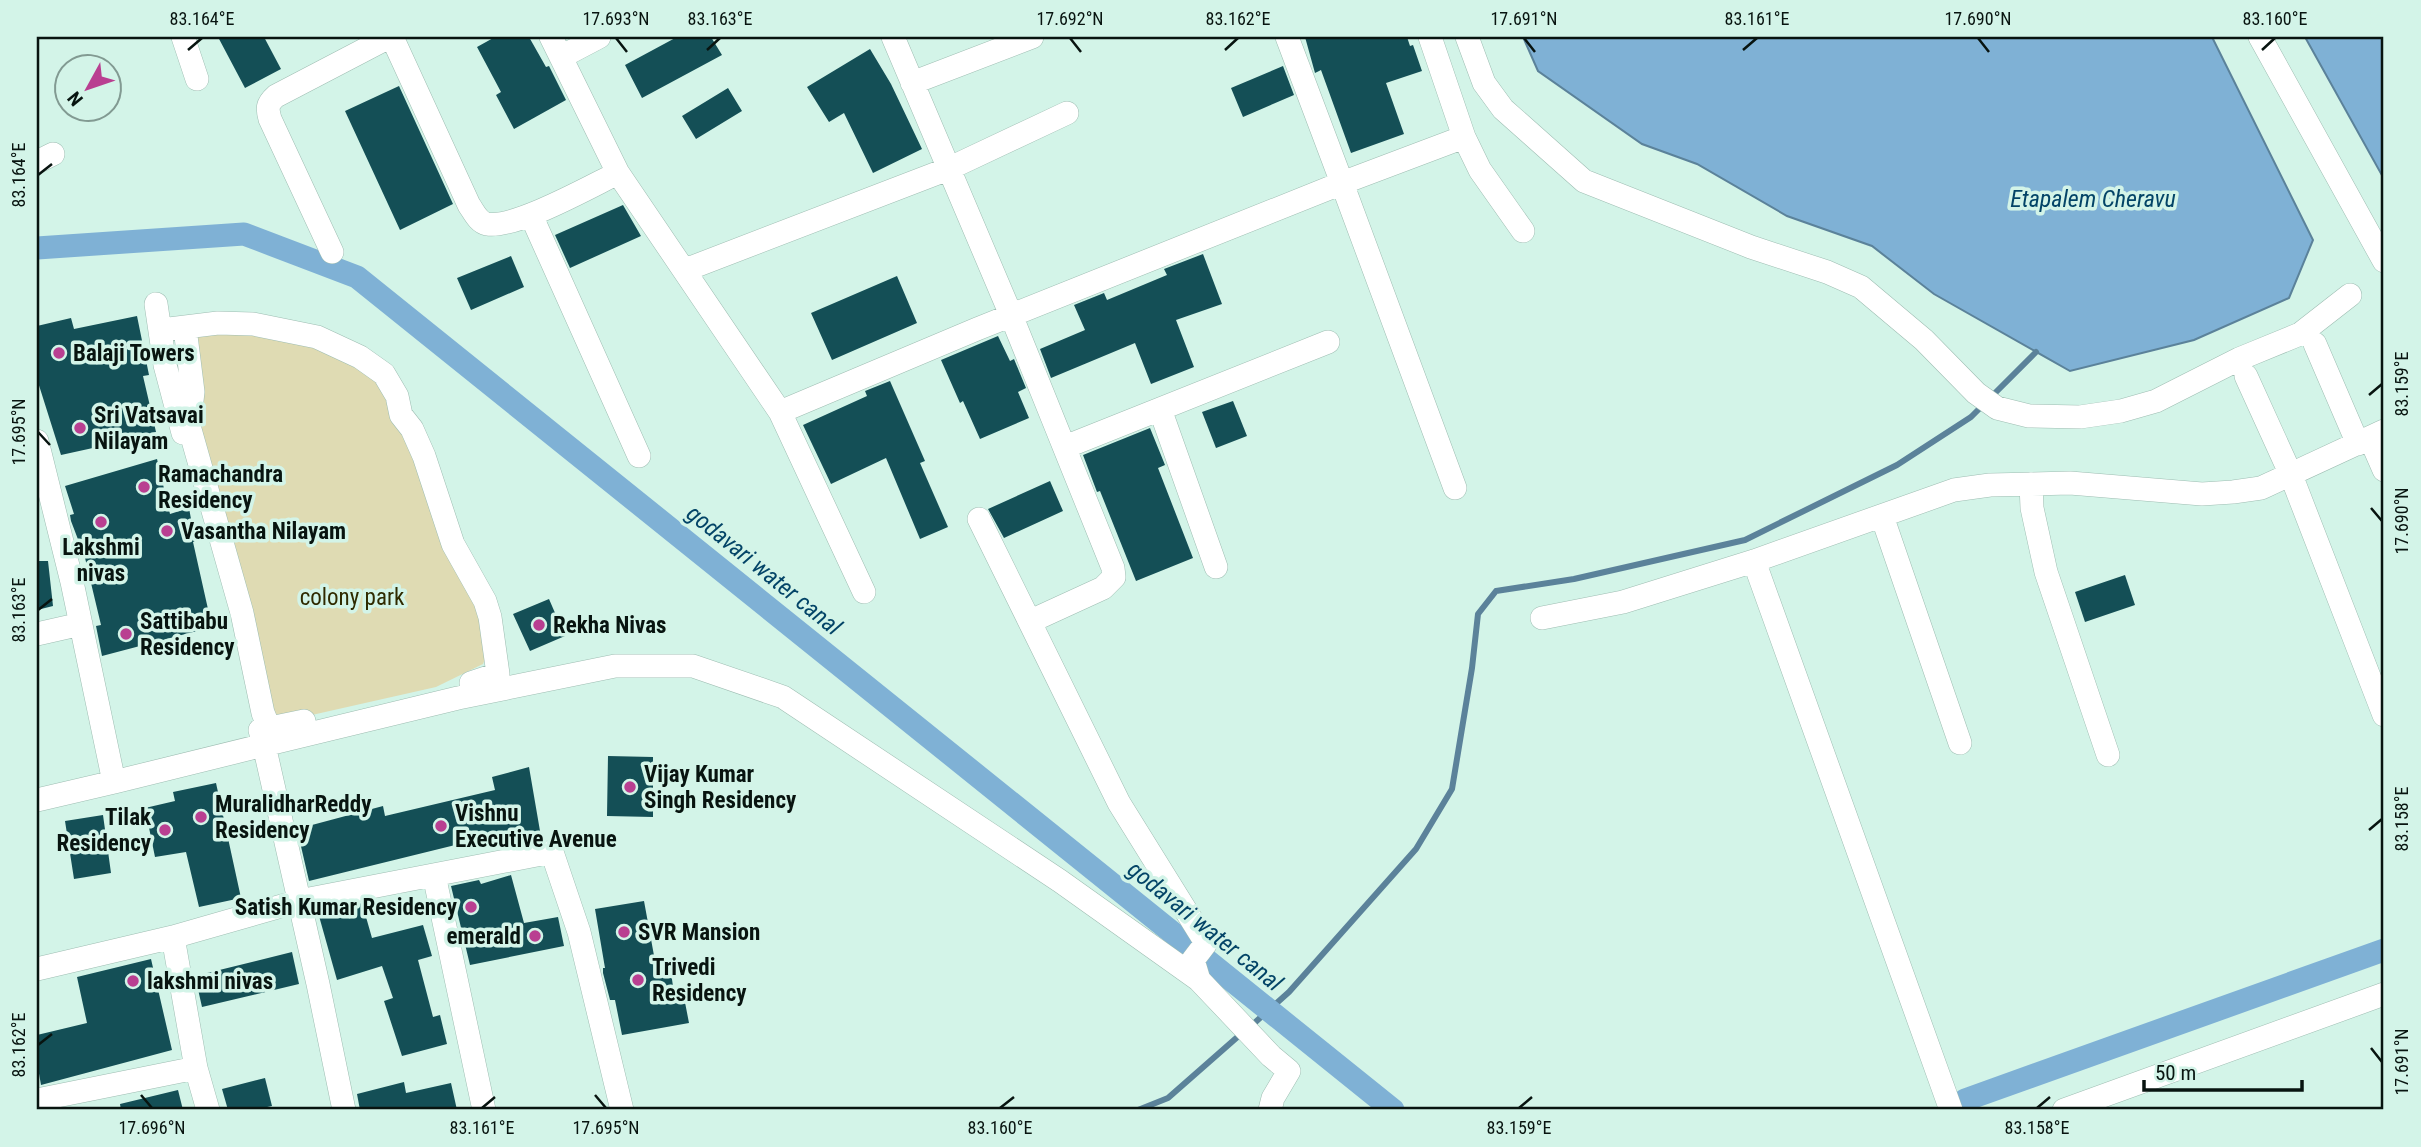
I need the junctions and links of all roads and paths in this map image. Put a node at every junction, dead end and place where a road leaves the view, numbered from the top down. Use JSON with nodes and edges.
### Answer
{"nodes":[{"id":1,"x":183,"y":37,"type":"edge"},
{"id":2,"x":390,"y":37,"type":"edge"},
{"id":3,"x":599,"y":37,"type":"edge"},
{"id":4,"x":892,"y":37,"type":"edge"},
{"id":5,"x":1032,"y":37,"type":"edge"},
{"id":6,"x":1287,"y":37,"type":"edge"},
{"id":7,"x":1430,"y":37,"type":"edge"},
{"id":8,"x":1467,"y":37,"type":"edge"},
{"id":9,"x":2260,"y":37,"type":"edge"},
{"id":10,"x":556,"y":47,"type":"edge"},
{"id":11,"x":197,"y":79,"type":"dead end"},
{"id":12,"x":912,"y":83,"type":"junction"},
{"id":13,"x":1067,"y":113,"type":"dead end"},
{"id":14,"x":1464,"y":137,"type":"junction"},
{"id":15,"x":948,"y":169,"type":"junction"},
{"id":16,"x":618,"y":173,"type":"junction"},
{"id":17,"x":1342,"y":183,"type":"junction"},
{"id":18,"x":531,"y":215,"type":"junction"},
{"id":19,"x":1523,"y":230,"type":"dead end"},
{"id":20,"x":332,"y":252,"type":"dead end"},
{"id":21,"x":2384,"y":261,"type":"edge"},
{"id":22,"x":685,"y":270,"type":"junction"},
{"id":23,"x":2350,"y":295,"type":"dead end"},
{"id":24,"x":156,"y":304,"type":"dead end"},
{"id":25,"x":1011,"y":316,"type":"junction"},
{"id":26,"x":185,"y":328,"type":"junction"},
{"id":27,"x":160,"y":330,"type":"junction"},
{"id":28,"x":1328,"y":342,"type":"dead end"},
{"id":29,"x":2315,"y":344,"type":"dead end"},
{"id":30,"x":2246,"y":376,"type":"dead end"},
{"id":31,"x":1160,"y":410,"type":"junction"},
{"id":32,"x":780,"y":412,"type":"junction"},
{"id":33,"x":2371,"y":438,"type":"edge"},
{"id":34,"x":37,"y":441,"type":"edge"},
{"id":35,"x":1065,"y":447,"type":"junction"},
{"id":36,"x":639,"y":456,"type":"dead end"},
{"id":37,"x":2384,"y":470,"type":"edge"},
{"id":38,"x":2291,"y":475,"type":"junction"},
{"id":39,"x":2031,"y":484,"type":"junction"},
{"id":40,"x":1455,"y":488,"type":"dead end"},
{"id":41,"x":1882,"y":516,"type":"junction"},
{"id":42,"x":979,"y":519,"type":"dead end"},
{"id":43,"x":1754,"y":561,"type":"junction"},
{"id":44,"x":1216,"y":566,"type":"dead end"},
{"id":45,"x":864,"y":592,"type":"dead end"},
{"id":46,"x":1542,"y":618,"type":"dead end"},
{"id":47,"x":1031,"y":621,"type":"junction"},
{"id":48,"x":80,"y":624,"type":"junction"},
{"id":49,"x":37,"y":634,"type":"edge"},
{"id":50,"x":2384,"y":715,"type":"edge"},
{"id":51,"x":1960,"y":743,"type":"dead end"},
{"id":52,"x":264,"y":745,"type":"junction"},
{"id":53,"x":2108,"y":755,"type":"dead end"},
{"id":54,"x":114,"y":782,"type":"junction"},
{"id":55,"x":37,"y":800,"type":"edge"},
{"id":56,"x":434,"y":875,"type":"junction"},
{"id":57,"x":299,"y":901,"type":"junction"},
{"id":58,"x":173,"y":937,"type":"junction"},
{"id":59,"x":1199,"y":961,"type":"junction"},
{"id":60,"x":37,"y":969,"type":"edge"},
{"id":61,"x":2384,"y":994,"type":"edge"},
{"id":62,"x":196,"y":1068,"type":"junction"},
{"id":63,"x":37,"y":1100,"type":"edge"},
{"id":64,"x":621,"y":1108,"type":"edge"},
{"id":65,"x":208,"y":1110,"type":"edge"},
{"id":66,"x":344,"y":1110,"type":"edge"},
{"id":67,"x":484,"y":1110,"type":"edge"},
{"id":68,"x":1270,"y":1110,"type":"edge"},
{"id":69,"x":1951,"y":1110,"type":"edge"},
{"id":70,"x":2064,"y":1110,"type":"edge"}],
"edges":[{"from":1,"to":11,"type":"street"},
{"from":2,"to":18,"type":"street"},
{"from":2,"to":20,"type":"street"},
{"from":3,"to":10,"type":"street"},
{"from":4,"to":12,"type":"street"},
{"from":5,"to":12,"type":"street"},
{"from":6,"to":17,"type":"street"},
{"from":7,"to":14,"type":"street"},
{"from":8,"to":23,"type":"street"},
{"from":9,"to":21,"type":"street"},
{"from":10,"to":16,"type":"street"},
{"from":12,"to":15,"type":"street"},
{"from":13,"to":15,"type":"street"},
{"from":14,"to":17,"type":"street"},
{"from":14,"to":19,"type":"street"},
{"from":15,"to":22,"type":"street"},
{"from":15,"to":25,"type":"street"},
{"from":16,"to":18,"type":"street"},
{"from":16,"to":22,"type":"street"},
{"from":17,"to":25,"type":"street"},
{"from":17,"to":40,"type":"street"},
{"from":18,"to":36,"type":"street"},
{"from":22,"to":32,"type":"street"},
{"from":24,"to":27,"type":"street"},
{"from":25,"to":32,"type":"street"},
{"from":25,"to":35,"type":"street"},
{"from":26,"to":26,"type":"street"},
{"from":26,"to":27,"type":"street"},
{"from":27,"to":52,"type":"street"},
{"from":28,"to":31,"type":"street"},
{"from":29,"to":33,"type":"street"},
{"from":30,"to":38,"type":"street"},
{"from":31,"to":35,"type":"street"},
{"from":31,"to":44,"type":"street"},
{"from":32,"to":45,"type":"street"},
{"from":33,"to":37,"type":"street"},
{"from":33,"to":38,"type":"street"},
{"from":34,"to":48,"type":"street"},
{"from":35,"to":47,"type":"street"},
{"from":38,"to":39,"type":"street"},
{"from":38,"to":50,"type":"street"},
{"from":39,"to":41,"type":"street"},
{"from":39,"to":53,"type":"street"},
{"from":41,"to":43,"type":"street"},
{"from":41,"to":51,"type":"street"},
{"from":42,"to":47,"type":"street"},
{"from":43,"to":46,"type":"street"},
{"from":43,"to":69,"type":"street"},
{"from":47,"to":59,"type":"street"},
{"from":48,"to":49,"type":"street"},
{"from":48,"to":54,"type":"street"},
{"from":52,"to":54,"type":"street"},
{"from":52,"to":57,"type":"street"},
{"from":52,"to":59,"type":"street"},
{"from":54,"to":55,"type":"street"},
{"from":56,"to":57,"type":"street"},
{"from":56,"to":64,"type":"street"},
{"from":56,"to":67,"type":"street"},
{"from":57,"to":58,"type":"street"},
{"from":57,"to":66,"type":"street"},
{"from":58,"to":60,"type":"street"},
{"from":58,"to":62,"type":"street"},
{"from":59,"to":68,"type":"street"},
{"from":61,"to":70,"type":"street"},
{"from":62,"to":63,"type":"street"},
{"from":62,"to":65,"type":"street"}]}
